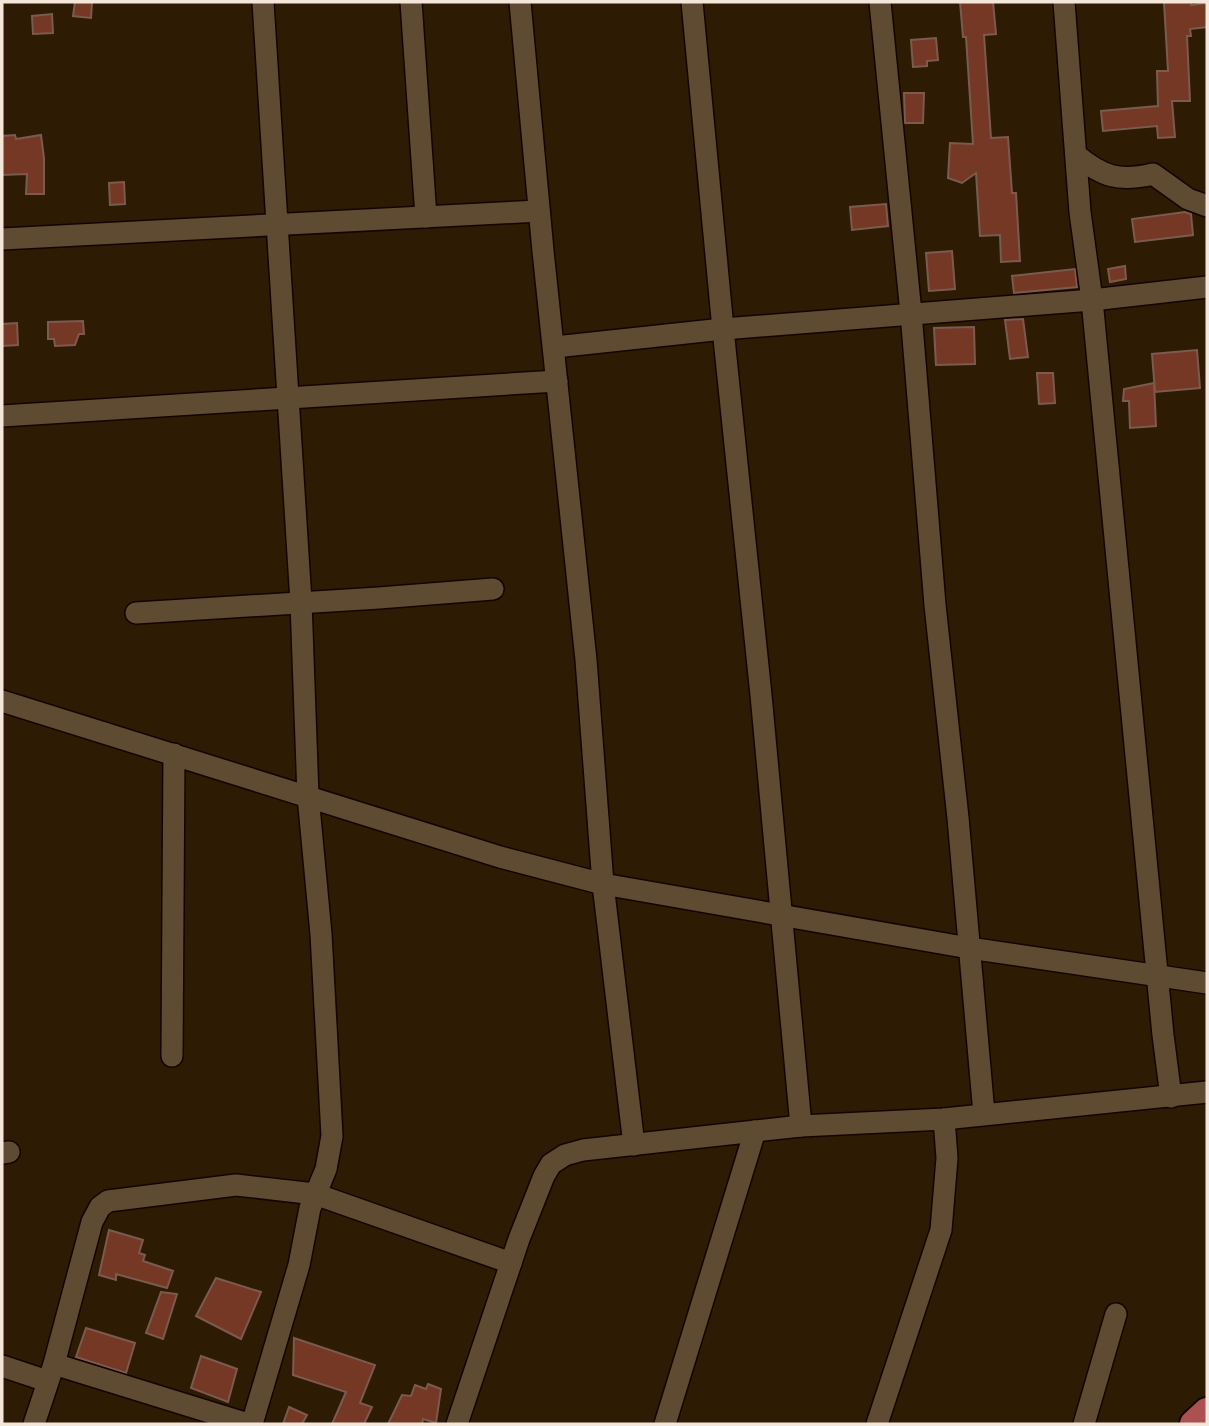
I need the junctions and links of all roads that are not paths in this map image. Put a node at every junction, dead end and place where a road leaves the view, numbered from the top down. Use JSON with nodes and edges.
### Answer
{"nodes":[{"id":1,"x":263,"y":2,"type":"edge"},
{"id":2,"x":411,"y":2,"type":"edge"},
{"id":3,"x":520,"y":2,"type":"edge"},
{"id":4,"x":692,"y":2,"type":"edge"},
{"id":5,"x":880,"y":2,"type":"edge"},
{"id":6,"x":1064,"y":2,"type":"edge"},
{"id":7,"x":1076,"y":155,"type":"junction"},
{"id":8,"x":1207,"y":206,"type":"edge"},
{"id":9,"x":539,"y":211,"type":"junction"},
{"id":10,"x":426,"y":217,"type":"junction"},
{"id":11,"x":277,"y":226,"type":"junction"},
{"id":12,"x":2,"y":239,"type":"edge"},
{"id":13,"x":1207,"y":288,"type":"edge"},
{"id":14,"x":1092,"y":300,"type":"junction"},
{"id":15,"x":911,"y":313,"type":"junction"},
{"id":16,"x":723,"y":329,"type":"junction"},
{"id":17,"x":555,"y":347,"type":"junction"},
{"id":18,"x":557,"y":381,"type":"junction"},
{"id":19,"x":288,"y":398,"type":"junction"},
{"id":20,"x":2,"y":416,"type":"edge"},
{"id":21,"x":493,"y":589,"type":"dead end"},
{"id":22,"x":300,"y":602,"type":"junction"},
{"id":23,"x":136,"y":613,"type":"dead end"},
{"id":24,"x":2,"y":701,"type":"edge"},
{"id":25,"x":174,"y":754,"type":"junction"},
{"id":26,"x":308,"y":796,"type":"junction"},
{"id":27,"x":603,"y":884,"type":"junction"},
{"id":28,"x":780,"y":916,"type":"junction"},
{"id":29,"x":970,"y":948,"type":"junction"},
{"id":30,"x":1158,"y":975,"type":"junction"},
{"id":31,"x":1207,"y":984,"type":"edge"},
{"id":32,"x":172,"y":1056,"type":"dead end"},
{"id":33,"x":1207,"y":1092,"type":"edge"},
{"id":34,"x":1171,"y":1097,"type":"junction"},
{"id":35,"x":984,"y":1114,"type":"junction"},
{"id":36,"x":944,"y":1119,"type":"junction"},
{"id":37,"x":801,"y":1126,"type":"junction"},
{"id":38,"x":755,"y":1131,"type":"junction"},
{"id":39,"x":634,"y":1145,"type":"junction"},
{"id":40,"x":315,"y":1194,"type":"junction"},
{"id":41,"x":511,"y":1263,"type":"junction"},
{"id":42,"x":1116,"y":1314,"type":"dead end"},
{"id":43,"x":2,"y":1366,"type":"edge"},
{"id":44,"x":51,"y":1372,"type":"junction"},
{"id":45,"x":1207,"y":1412,"type":"edge"},
{"id":46,"x":34,"y":1424,"type":"edge"},
{"id":47,"x":250,"y":1424,"type":"edge"},
{"id":48,"x":457,"y":1424,"type":"edge"},
{"id":49,"x":665,"y":1424,"type":"edge"},
{"id":50,"x":877,"y":1424,"type":"edge"},
{"id":51,"x":1084,"y":1424,"type":"edge"},
{"id":52,"x":1194,"y":1424,"type":"edge"}],
"edges":[{"from":1,"to":11,"type":"street"},
{"from":2,"to":10,"type":"street"},
{"from":3,"to":9,"type":"street"},
{"from":4,"to":16,"type":"street"},
{"from":5,"to":15,"type":"street"},
{"from":6,"to":7,"type":"street"},
{"from":7,"to":8,"type":"street"},
{"from":7,"to":14,"type":"street"},
{"from":9,"to":10,"type":"street"},
{"from":9,"to":17,"type":"street"},
{"from":10,"to":11,"type":"street"},
{"from":11,"to":12,"type":"street"},
{"from":11,"to":19,"type":"street"},
{"from":13,"to":14,"type":"street"},
{"from":14,"to":15,"type":"street"},
{"from":14,"to":30,"type":"street"},
{"from":15,"to":16,"type":"street"},
{"from":15,"to":29,"type":"street"},
{"from":16,"to":17,"type":"street"},
{"from":16,"to":28,"type":"street"},
{"from":17,"to":18,"type":"street"},
{"from":18,"to":19,"type":"street"},
{"from":18,"to":27,"type":"street"},
{"from":19,"to":20,"type":"street"},
{"from":19,"to":22,"type":"street"},
{"from":21,"to":22,"type":"street"},
{"from":22,"to":23,"type":"street"},
{"from":22,"to":26,"type":"street"},
{"from":24,"to":25,"type":"street"},
{"from":25,"to":26,"type":"street"},
{"from":25,"to":32,"type":"street"},
{"from":26,"to":27,"type":"street"},
{"from":26,"to":40,"type":"street"},
{"from":27,"to":28,"type":"street"},
{"from":27,"to":39,"type":"street"},
{"from":28,"to":29,"type":"street"},
{"from":28,"to":37,"type":"street"},
{"from":29,"to":30,"type":"street"},
{"from":29,"to":35,"type":"street"},
{"from":30,"to":31,"type":"street"},
{"from":30,"to":34,"type":"street"},
{"from":33,"to":34,"type":"street"},
{"from":34,"to":35,"type":"street"},
{"from":35,"to":36,"type":"street"},
{"from":36,"to":37,"type":"street"},
{"from":36,"to":50,"type":"street"},
{"from":37,"to":38,"type":"street"},
{"from":38,"to":39,"type":"street"},
{"from":38,"to":49,"type":"street"},
{"from":39,"to":41,"type":"street"},
{"from":40,"to":41,"type":"street"},
{"from":40,"to":44,"type":"street"},
{"from":40,"to":47,"type":"street"},
{"from":41,"to":48,"type":"street"},
{"from":42,"to":51,"type":"street"},
{"from":43,"to":44,"type":"street"},
{"from":44,"to":46,"type":"street"},
{"from":44,"to":47,"type":"street"},
{"from":45,"to":52,"type":"main road"}]}
